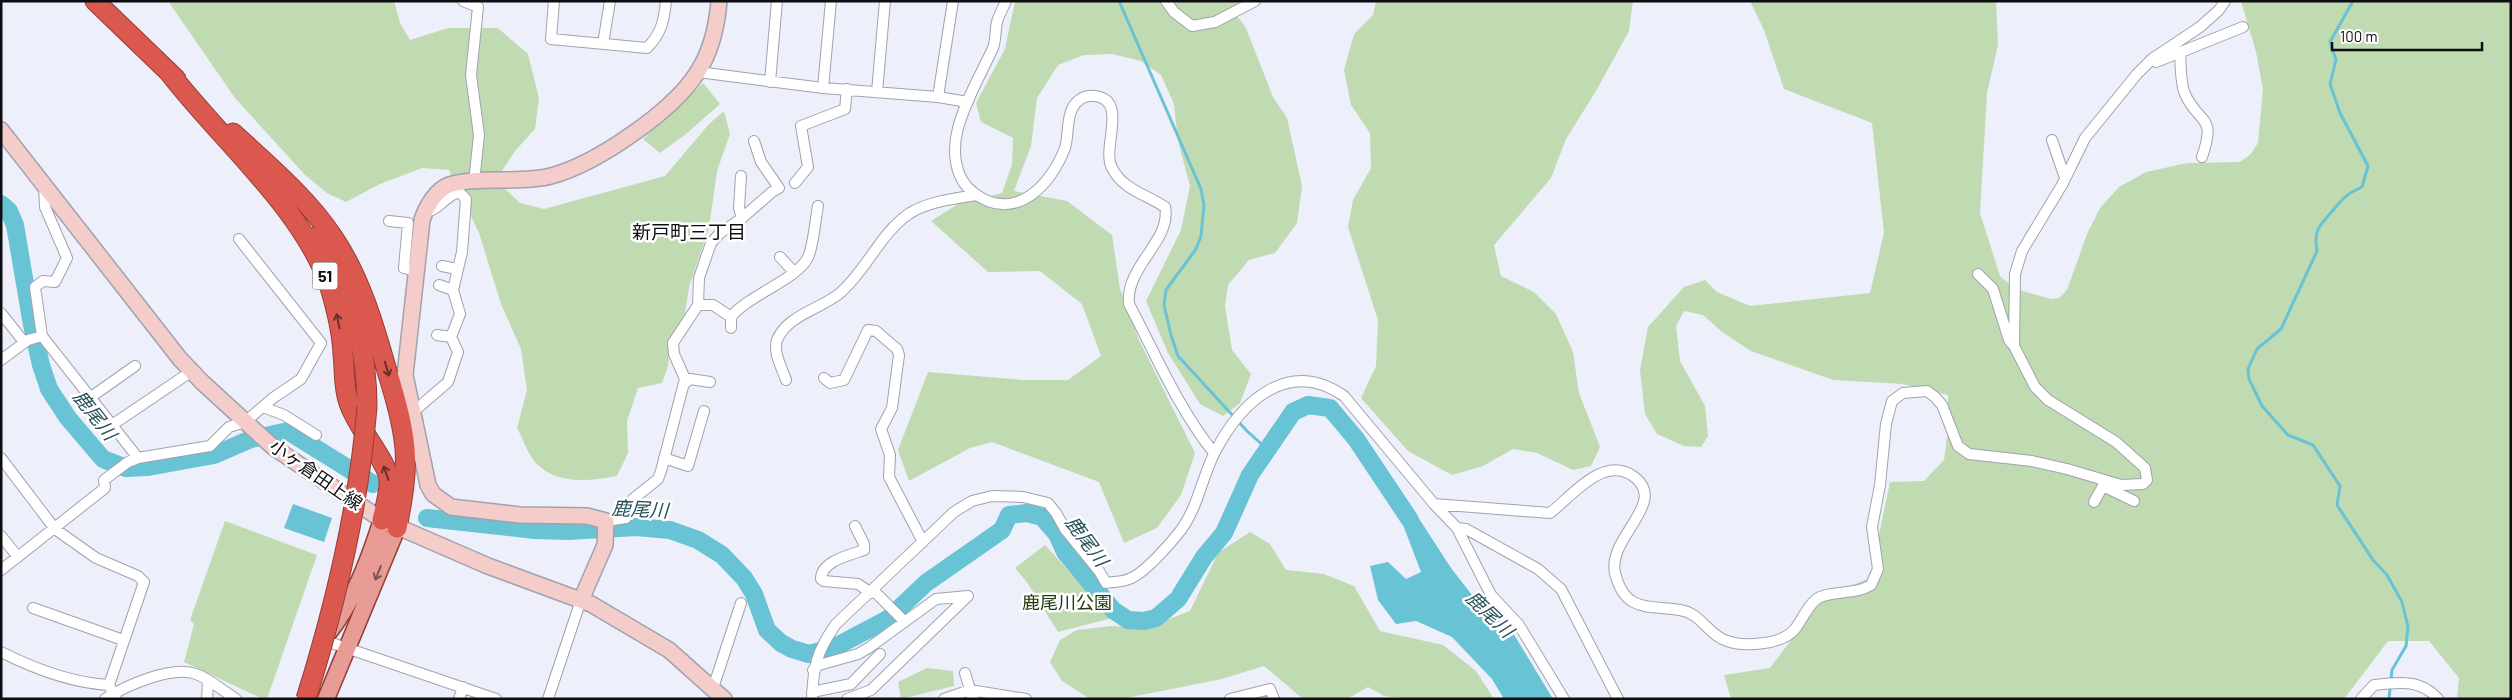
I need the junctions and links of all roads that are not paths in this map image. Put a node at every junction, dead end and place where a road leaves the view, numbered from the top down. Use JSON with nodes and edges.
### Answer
{"nodes":[{"id":1,"x":95,"y":1,"type":"edge"},
{"id":2,"x":464,"y":1,"type":"edge"},
{"id":3,"x":554,"y":1,"type":"edge"},
{"id":4,"x":610,"y":1,"type":"edge"},
{"id":5,"x":666,"y":1,"type":"edge"},
{"id":6,"x":719,"y":1,"type":"edge"},
{"id":7,"x":777,"y":1,"type":"edge"},
{"id":8,"x":831,"y":1,"type":"edge"},
{"id":9,"x":885,"y":1,"type":"edge"},
{"id":10,"x":953,"y":1,"type":"edge"},
{"id":11,"x":1006,"y":1,"type":"edge"},
{"id":12,"x":1166,"y":1,"type":"edge"},
{"id":13,"x":1255,"y":1,"type":"edge"},
{"id":14,"x":2225,"y":1,"type":"edge"},
{"id":15,"x":2243,"y":27,"type":"dead end"},
{"id":16,"x":603,"y":44,"type":"junction"},
{"id":17,"x":2180,"y":52,"type":"junction"},
{"id":18,"x":2144,"y":68,"type":"junction"},
{"id":19,"x":168,"y":71,"type":"junction"},
{"id":20,"x":698,"y":72,"type":"junction"},
{"id":21,"x":770,"y":82,"type":"junction"},
{"id":22,"x":823,"y":88,"type":"junction"},
{"id":23,"x":847,"y":89,"type":"junction"},
{"id":24,"x":877,"y":92,"type":"junction"},
{"id":25,"x":938,"y":97,"type":"junction"},
{"id":26,"x":968,"y":102,"type":"junction"},
{"id":27,"x":216,"y":117,"type":"junction"},
{"id":28,"x":3,"y":137,"type":"edge"},
{"id":29,"x":2052,"y":140,"type":"dead end"},
{"id":30,"x":754,"y":141,"type":"dead end"},
{"id":31,"x":2202,"y":157,"type":"dead end"},
{"id":32,"x":741,"y":176,"type":"dead end"},
{"id":33,"x":2065,"y":178,"type":"junction"},
{"id":34,"x":474,"y":182,"type":"junction"},
{"id":35,"x":795,"y":183,"type":"dead end"},
{"id":36,"x":44,"y":185,"type":"junction"},
{"id":37,"x":976,"y":195,"type":"junction"},
{"id":38,"x":818,"y":206,"type":"dead end"},
{"id":39,"x":424,"y":213,"type":"junction"},
{"id":40,"x":742,"y":218,"type":"junction"},
{"id":41,"x":389,"y":221,"type":"dead end"},
{"id":42,"x":239,"y":239,"type":"dead end"},
{"id":43,"x":780,"y":257,"type":"dead end"},
{"id":44,"x":442,"y":266,"type":"dead end"},
{"id":45,"x":457,"y":269,"type":"junction"},
{"id":46,"x":416,"y":271,"type":"junction"},
{"id":47,"x":794,"y":272,"type":"junction"},
{"id":48,"x":1978,"y":274,"type":"dead end"},
{"id":49,"x":439,"y":285,"type":"dead end"},
{"id":50,"x":453,"y":290,"type":"junction"},
{"id":51,"x":698,"y":305,"type":"junction"},
{"id":52,"x":1,"y":313,"type":"edge"},
{"id":53,"x":437,"y":335,"type":"dead end"},
{"id":54,"x":42,"y":336,"type":"junction"},
{"id":55,"x":450,"y":337,"type":"junction"},
{"id":56,"x":26,"y":341,"type":"junction"},
{"id":57,"x":2014,"y":346,"type":"junction"},
{"id":58,"x":1,"y":360,"type":"edge"},
{"id":59,"x":135,"y":366,"type":"dead end"},
{"id":60,"x":192,"y":372,"type":"junction"},
{"id":61,"x":824,"y":378,"type":"dead end"},
{"id":62,"x":786,"y":380,"type":"dead end"},
{"id":63,"x":710,"y":382,"type":"dead end"},
{"id":64,"x":685,"y":383,"type":"junction"},
{"id":65,"x":90,"y":398,"type":"junction"},
{"id":66,"x":263,"y":407,"type":"junction"},
{"id":67,"x":704,"y":411,"type":"dead end"},
{"id":68,"x":414,"y":412,"type":"junction"},
{"id":69,"x":112,"y":424,"type":"junction"},
{"id":70,"x":251,"y":427,"type":"junction"},
{"id":71,"x":316,"y":435,"type":"dead end"},
{"id":72,"x":1214,"y":453,"type":"junction"},
{"id":73,"x":1,"y":458,"type":"edge"},
{"id":74,"x":664,"y":458,"type":"junction"},
{"id":75,"x":133,"y":460,"type":"junction"},
{"id":76,"x":2103,"y":483,"type":"junction"},
{"id":77,"x":2134,"y":501,"type":"dead end"},
{"id":78,"x":2094,"y":502,"type":"dead end"},
{"id":79,"x":1434,"y":504,"type":"junction"},
{"id":80,"x":606,"y":520,"type":"junction"},
{"id":81,"x":390,"y":524,"type":"junction"},
{"id":82,"x":855,"y":526,"type":"dead end"},
{"id":83,"x":1458,"y":528,"type":"junction"},
{"id":84,"x":55,"y":529,"type":"junction"},
{"id":85,"x":1,"y":536,"type":"edge"},
{"id":86,"x":923,"y":542,"type":"junction"},
{"id":87,"x":18,"y":557,"type":"junction"},
{"id":88,"x":1,"y":570,"type":"edge"},
{"id":89,"x":872,"y":592,"type":"junction"},
{"id":90,"x":581,"y":600,"type":"junction"},
{"id":91,"x":741,"y":603,"type":"dead end"},
{"id":92,"x":33,"y":608,"type":"dead end"},
{"id":93,"x":904,"y":621,"type":"junction"},
{"id":94,"x":123,"y":640,"type":"junction"},
{"id":95,"x":323,"y":640,"type":"junction"},
{"id":96,"x":348,"y":648,"type":"junction"},
{"id":97,"x":1,"y":652,"type":"edge"},
{"id":98,"x":880,"y":654,"type":"dead end"},
{"id":99,"x":813,"y":670,"type":"junction"},
{"id":100,"x":965,"y":673,"type":"dead end"},
{"id":101,"x":208,"y":681,"type":"junction"},
{"id":102,"x":463,"y":687,"type":"junction"},
{"id":103,"x":111,"y":694,"type":"edge"},
{"id":104,"x":719,"y":694,"type":"edge"},
{"id":105,"x":972,"y":694,"type":"edge"},
{"id":106,"x":812,"y":695,"type":"edge"},
{"id":107,"x":207,"y":699,"type":"edge"},
{"id":108,"x":236,"y":699,"type":"edge"},
{"id":109,"x":296,"y":699,"type":"edge"},
{"id":110,"x":306,"y":699,"type":"edge"},
{"id":111,"x":326,"y":699,"type":"edge"},
{"id":112,"x":459,"y":699,"type":"edge"},
{"id":113,"x":496,"y":699,"type":"edge"},
{"id":114,"x":548,"y":699,"type":"edge"},
{"id":115,"x":846,"y":699,"type":"edge"},
{"id":116,"x":944,"y":699,"type":"edge"},
{"id":117,"x":1026,"y":699,"type":"edge"},
{"id":118,"x":1230,"y":699,"type":"edge"},
{"id":119,"x":1274,"y":699,"type":"edge"},
{"id":120,"x":1564,"y":699,"type":"edge"},
{"id":121,"x":1618,"y":699,"type":"edge"},
{"id":122,"x":2361,"y":699,"type":"edge"},
{"id":123,"x":2438,"y":699,"type":"edge"}],
"edges":[{"from":1,"to":19,"type":"highway","number":"51"},
{"from":2,"to":34,"type":"street"},
{"from":3,"to":16,"type":"street"},
{"from":4,"to":16,"type":"street"},
{"from":5,"to":16,"type":"street"},
{"from":6,"to":20,"type":"street"},
{"from":7,"to":21,"type":"street"},
{"from":8,"to":22,"type":"street"},
{"from":9,"to":24,"type":"street"},
{"from":10,"to":25,"type":"street"},
{"from":11,"to":26,"type":"street"},
{"from":12,"to":13,"type":"street"},
{"from":14,"to":18,"type":"street"},
{"from":15,"to":17,"type":"street"},
{"from":17,"to":18,"type":"street"},
{"from":17,"to":31,"type":"street"},
{"from":18,"to":33,"type":"street"},
{"from":19,"to":27,"type":"highway","number":"51"},
{"from":81,"to":19,"type":"highway","number":"51","one_way":true},
{"from":20,"to":21,"type":"street"},
{"from":20,"to":34,"type":"street"},
{"from":21,"to":22,"type":"street"},
{"from":22,"to":23,"type":"street"},
{"from":23,"to":24,"type":"street"},
{"from":23,"to":35,"type":"street"},
{"from":24,"to":25,"type":"street"},
{"from":25,"to":26,"type":"street"},
{"from":26,"to":37,"type":"street"},
{"from":27,"to":81,"type":"highway","number":"51","one_way":true},
{"from":27,"to":110,"type":"highway","number":"51","bridge":true},
{"from":28,"to":36,"type":"street","name":"小ヶ倉田上線"},
{"from":29,"to":33,"type":"street"},
{"from":30,"to":40,"type":"street"},
{"from":32,"to":40,"type":"street"},
{"from":33,"to":57,"type":"street"},
{"from":34,"to":39,"type":"street"},
{"from":36,"to":54,"type":"street"},
{"from":36,"to":60,"type":"street","name":"小ヶ倉田上線"},
{"from":37,"to":62,"type":"street"},
{"from":37,"to":72,"type":"street"},
{"from":38,"to":47,"type":"street"},
{"from":39,"to":45,"type":"street"},
{"from":39,"to":46,"type":"street"},
{"from":40,"to":51,"type":"street"},
{"from":41,"to":46,"type":"street"},
{"from":42,"to":66,"type":"street"},
{"from":43,"to":47,"type":"street"},
{"from":44,"to":45,"type":"street"},
{"from":45,"to":50,"type":"street"},
{"from":46,"to":68,"type":"street"},
{"from":47,"to":51,"type":"street"},
{"from":48,"to":57,"type":"street"},
{"from":49,"to":50,"type":"street"},
{"from":50,"to":55,"type":"street"},
{"from":51,"to":64,"type":"street"},
{"from":52,"to":56,"type":"street"},
{"from":53,"to":55,"type":"street"},
{"from":54,"to":56,"type":"street"},
{"from":54,"to":65,"type":"street"},
{"from":55,"to":68,"type":"street"},
{"from":56,"to":58,"type":"street"},
{"from":57,"to":76,"type":"street"},
{"from":59,"to":65,"type":"street"},
{"from":60,"to":69,"type":"street"},
{"from":60,"to":70,"type":"street","name":"小ヶ倉田上線"},
{"from":61,"to":86,"type":"street"},
{"from":63,"to":64,"type":"street"},
{"from":64,"to":74,"type":"street"},
{"from":65,"to":69,"type":"street"},
{"from":66,"to":70,"type":"street"},
{"from":66,"to":71,"type":"street"},
{"from":67,"to":74,"type":"street"},
{"from":68,"to":80,"type":"street"},
{"from":69,"to":75,"type":"street"},
{"from":70,"to":75,"type":"street"},
{"from":70,"to":81,"type":"street","name":"小ヶ倉田上線"},
{"from":72,"to":79,"type":"street"},
{"from":72,"to":86,"type":"street"},
{"from":73,"to":84,"type":"street"},
{"from":74,"to":80,"type":"street"},
{"from":75,"to":84,"type":"street"},
{"from":76,"to":77,"type":"street"},
{"from":76,"to":78,"type":"street"},
{"from":76,"to":79,"type":"street"},
{"from":79,"to":83,"type":"street"},
{"from":80,"to":90,"type":"street"},
{"from":81,"to":90,"type":"street","name":"小ヶ倉田上線"},
{"from":81,"to":95,"type":"main road","number":"51"},
{"from":81,"to":96,"type":"main road","number":"51","one_way":true},
{"from":82,"to":89,"type":"street"},
{"from":83,"to":120,"type":"street"},
{"from":83,"to":121,"type":"street"},
{"from":84,"to":87,"type":"street"},
{"from":84,"to":94,"type":"street"},
{"from":85,"to":87,"type":"street"},
{"from":86,"to":89,"type":"street"},
{"from":87,"to":88,"type":"street"},
{"from":89,"to":93,"type":"street"},
{"from":89,"to":99,"type":"street"},
{"from":90,"to":104,"type":"street","name":"小ヶ倉田上線"},
{"from":90,"to":114,"type":"street"},
{"from":91,"to":104,"type":"street"},
{"from":92,"to":94,"type":"street"},
{"from":93,"to":99,"type":"street"},
{"from":93,"to":115,"type":"street"},
{"from":94,"to":103,"type":"street"},
{"from":95,"to":96,"type":"street"},
{"from":95,"to":109,"type":"main road","number":"51"},
{"from":96,"to":102,"type":"street"},
{"from":96,"to":111,"type":"main road","number":"51"},
{"from":97,"to":103,"type":"street"},
{"from":98,"to":106,"type":"street"},
{"from":99,"to":106,"type":"street"},
{"from":100,"to":105,"type":"street"},
{"from":101,"to":103,"type":"street"},
{"from":101,"to":107,"type":"street"},
{"from":101,"to":108,"type":"street"},
{"from":102,"to":112,"type":"street"},
{"from":102,"to":113,"type":"street"},
{"from":105,"to":116,"type":"street"},
{"from":105,"to":117,"type":"street"},
{"from":118,"to":119,"type":"street"},
{"from":122,"to":123,"type":"street"}]}
